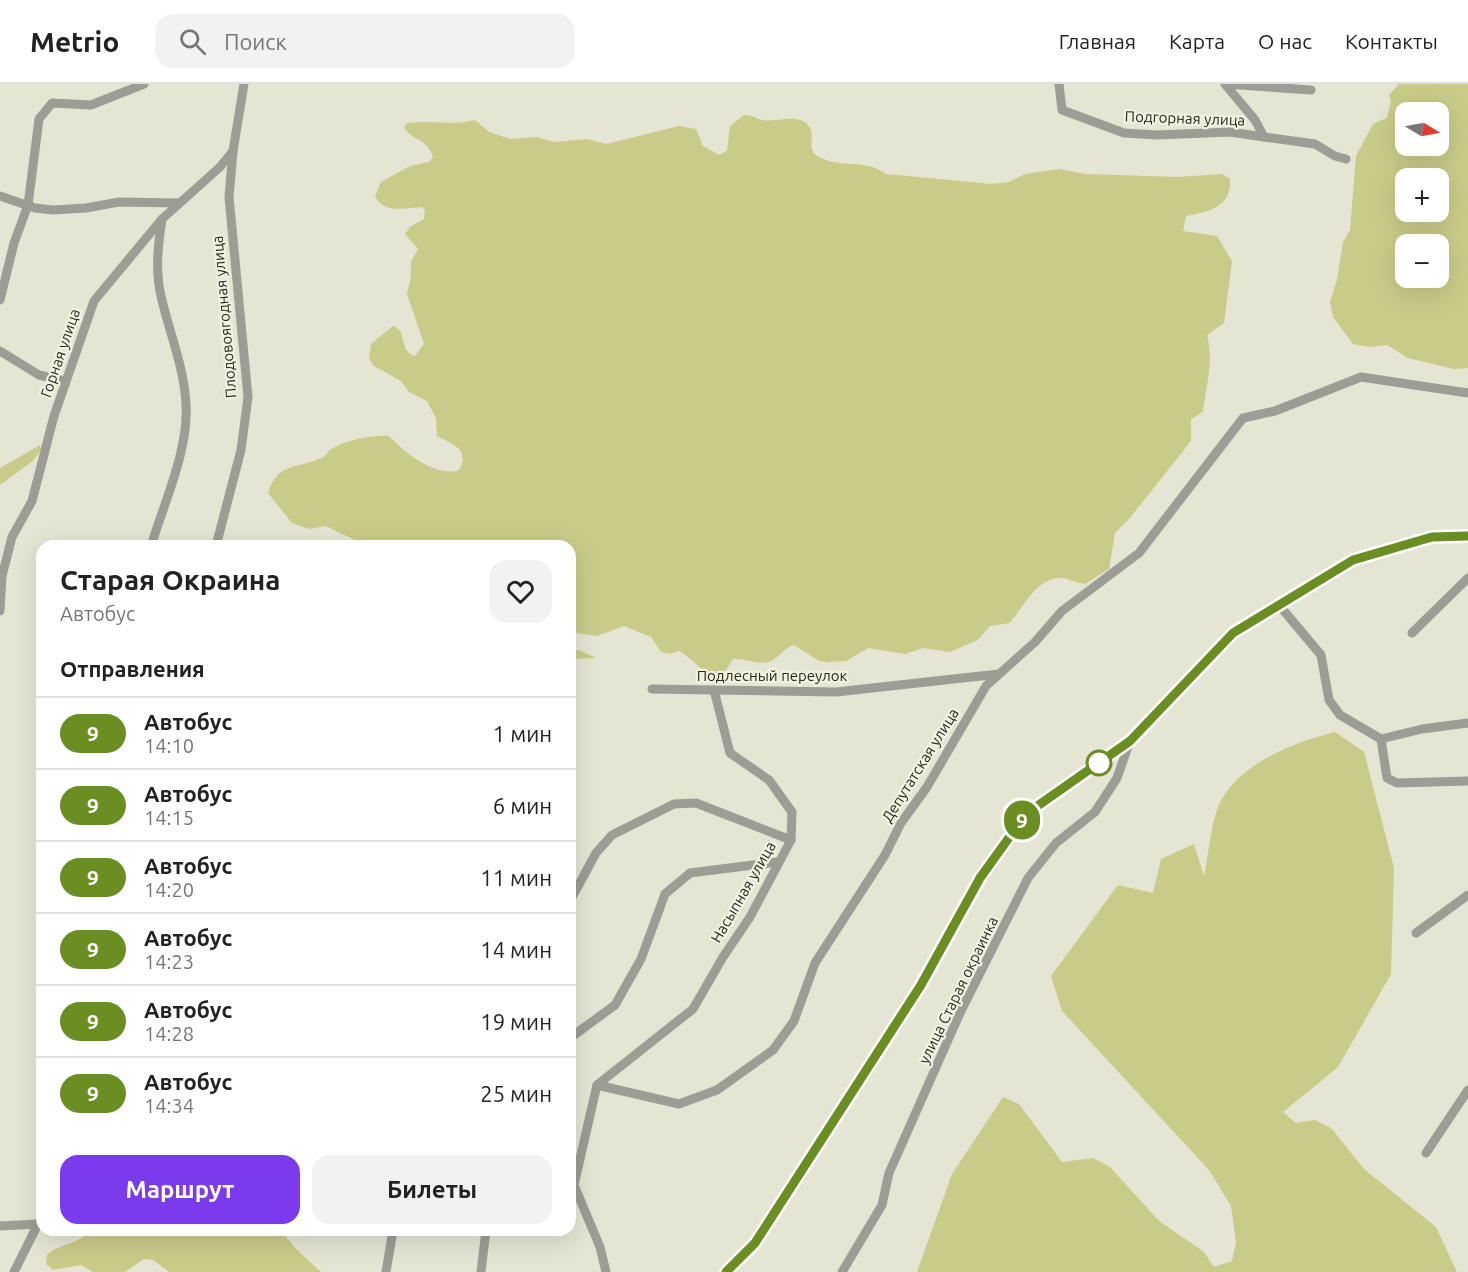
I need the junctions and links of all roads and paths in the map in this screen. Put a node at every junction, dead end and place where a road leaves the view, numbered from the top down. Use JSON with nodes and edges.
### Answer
{"nodes":[{"id":1,"x":144,"y":84,"type":"edge"},
{"id":2,"x":244,"y":84,"type":"edge"},
{"id":3,"x":1059,"y":84,"type":"edge"},
{"id":4,"x":1225,"y":84,"type":"edge"},
{"id":5,"x":1311,"y":90,"type":"dead end"},
{"id":6,"x":1264,"y":137,"type":"junction"},
{"id":7,"x":233,"y":151,"type":"junction"},
{"id":8,"x":1346,"y":159,"type":"dead end"},
{"id":9,"x":0,"y":196,"type":"edge"},
{"id":10,"x":179,"y":203,"type":"junction"},
{"id":11,"x":28,"y":205,"type":"junction"},
{"id":12,"x":162,"y":219,"type":"junction"},
{"id":13,"x":0,"y":300,"type":"edge"},
{"id":14,"x":0,"y":351,"type":"edge"},
{"id":15,"x":65,"y":381,"type":"junction"},
{"id":16,"x":1468,"y":393,"type":"edge"},
{"id":17,"x":1468,"y":536,"type":"edge"},
{"id":18,"x":153,"y":540,"type":"edge"},
{"id":19,"x":218,"y":540,"type":"edge"},
{"id":20,"x":1468,"y":578,"type":"edge"},
{"id":21,"x":1279,"y":605,"type":"junction"},
{"id":22,"x":0,"y":611,"type":"edge"},
{"id":23,"x":1412,"y":633,"type":"dead end"},
{"id":24,"x":999,"y":674,"type":"junction"},
{"id":25,"x":652,"y":689,"type":"dead end"},
{"id":26,"x":714,"y":690,"type":"junction"},
{"id":27,"x":1468,"y":723,"type":"edge"},
{"id":28,"x":1381,"y":738,"type":"junction"},
{"id":29,"x":1130,"y":741,"type":"junction"},
{"id":30,"x":1468,"y":781,"type":"edge"},
{"id":31,"x":791,"y":840,"type":"junction"},
{"id":32,"x":777,"y":862,"type":"junction"},
{"id":33,"x":576,"y":890,"type":"edge"},
{"id":34,"x":1468,"y":895,"type":"edge"},
{"id":35,"x":1416,"y":933,"type":"dead end"},
{"id":36,"x":576,"y":1034,"type":"edge"},
{"id":37,"x":597,"y":1086,"type":"junction"},
{"id":38,"x":1468,"y":1090,"type":"edge"},
{"id":39,"x":1426,"y":1153,"type":"dead end"},
{"id":40,"x":576,"y":1176,"type":"edge"},
{"id":41,"x":576,"y":1190,"type":"edge"},
{"id":42,"x":36,"y":1221,"type":"edge"},
{"id":43,"x":0,"y":1226,"type":"edge"},
{"id":44,"x":36,"y":1228,"type":"edge"},
{"id":45,"x":392,"y":1236,"type":"edge"},
{"id":46,"x":485,"y":1236,"type":"edge"},
{"id":47,"x":14,"y":1272,"type":"edge"},
{"id":48,"x":386,"y":1272,"type":"edge"},
{"id":49,"x":481,"y":1272,"type":"edge"},
{"id":50,"x":606,"y":1272,"type":"edge"},
{"id":51,"x":726,"y":1272,"type":"edge"},
{"id":52,"x":842,"y":1272,"type":"edge"}],
"edges":[{"from":1,"to":11,"type":"street"},
{"from":2,"to":7,"type":"street","name":"Плодовоягодная улица"},
{"from":3,"to":6,"type":"street","name":"Подгорная улица"},
{"from":4,"to":5,"type":"street"},
{"from":4,"to":6,"type":"street"},
{"from":6,"to":8,"type":"street"},
{"from":7,"to":10,"type":"street","name":"Горная улица"},
{"from":7,"to":19,"type":"street","name":"Плодовоягодная улица"},
{"from":9,"to":11,"type":"street"},
{"from":10,"to":11,"type":"street"},
{"from":10,"to":12,"type":"street","name":"Горная улица"},
{"from":11,"to":13,"type":"street"},
{"from":12,"to":15,"type":"street","name":"Горная улица"},
{"from":12,"to":18,"type":"street"},
{"from":14,"to":15,"type":"street"},
{"from":15,"to":22,"type":"street","name":"Горная улица"},
{"from":16,"to":24,"type":"street","name":"Депутатская улица"},
{"from":17,"to":21,"type":"street"},
{"from":20,"to":23,"type":"street"},
{"from":21,"to":28,"type":"street"},
{"from":21,"to":29,"type":"street"},
{"from":24,"to":26,"type":"street","name":"Подлесный переулок"},
{"from":24,"to":37,"type":"street","name":"Депутатская улица"},
{"from":25,"to":26,"type":"street","name":"Подлесный переулок"},
{"from":26,"to":31,"type":"street","name":"Насыпная улица"},
{"from":27,"to":28,"type":"street"},
{"from":28,"to":30,"type":"street"},
{"from":29,"to":51,"type":"street"},
{"from":29,"to":52,"type":"street","name":"улица Старая окраинка"},
{"from":31,"to":32,"type":"street","name":"Насыпная улица"},
{"from":31,"to":33,"type":"street"},
{"from":32,"to":36,"type":"street"},
{"from":32,"to":37,"type":"street","name":"Насыпная улица"},
{"from":34,"to":35,"type":"street"},
{"from":37,"to":40,"type":"street"},
{"from":38,"to":39,"type":"street"},
{"from":41,"to":50,"type":"street"},
{"from":42,"to":43,"type":"street"},
{"from":44,"to":47,"type":"street"},
{"from":45,"to":48,"type":"street"},
{"from":46,"to":49,"type":"street"}]}
